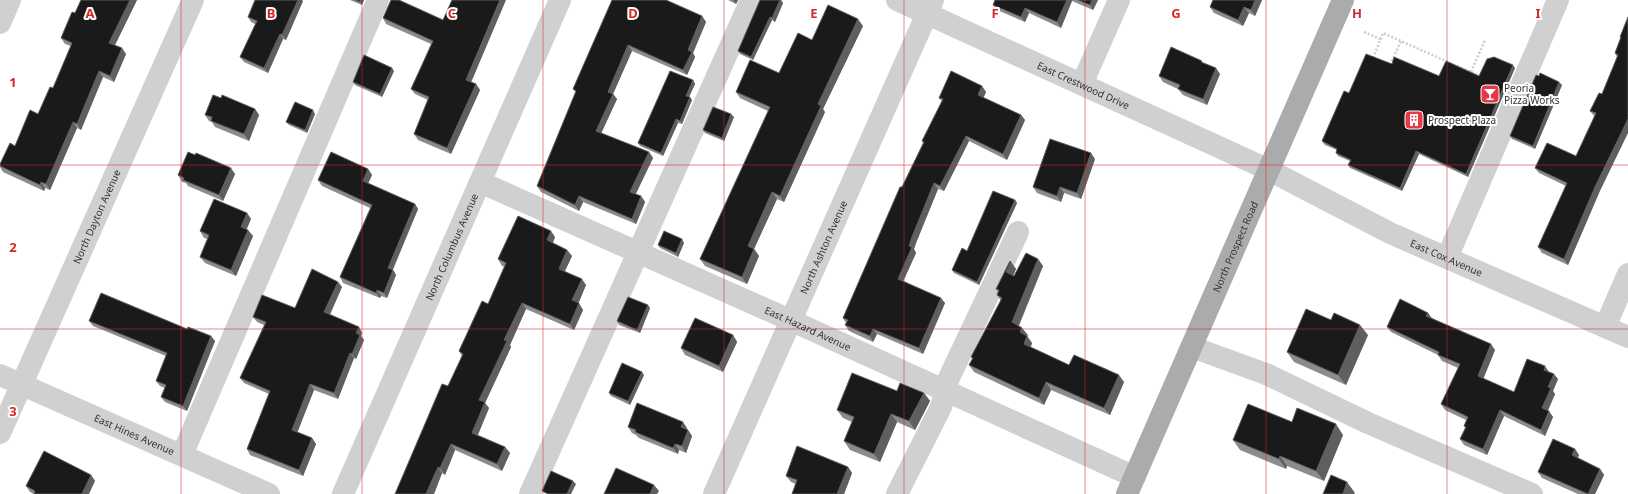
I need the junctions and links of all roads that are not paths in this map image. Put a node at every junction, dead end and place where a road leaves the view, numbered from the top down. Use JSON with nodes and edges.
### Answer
{"nodes":[{"id":1,"x":10,"y":0,"type":"edge"},
{"id":2,"x":193,"y":0,"type":"edge"},
{"id":3,"x":378,"y":0,"type":"edge"},
{"id":4,"x":560,"y":0,"type":"edge"},
{"id":5,"x":751,"y":0,"type":"edge"},
{"id":6,"x":897,"y":0,"type":"edge"},
{"id":7,"x":1119,"y":0,"type":"edge"},
{"id":8,"x":1343,"y":0,"type":"edge"},
{"id":9,"x":1558,"y":0,"type":"edge"},
{"id":10,"x":930,"y":7,"type":"edge"},
{"id":11,"x":0,"y":23,"type":"edge"},
{"id":12,"x":1082,"y":84,"type":"junction"},
{"id":13,"x":1269,"y":170,"type":"junction"},
{"id":14,"x":480,"y":182,"type":"junction"},
{"id":15,"x":1018,"y":232,"type":"dead end"},
{"id":16,"x":638,"y":252,"type":"junction"},
{"id":17,"x":1447,"y":258,"type":"junction"},
{"id":18,"x":1628,"y":274,"type":"edge"},
{"id":19,"x":790,"y":320,"type":"junction"},
{"id":20,"x":1605,"y":327,"type":"junction"},
{"id":21,"x":1628,"y":336,"type":"edge"},
{"id":22,"x":1192,"y":347,"type":"junction"},
{"id":23,"x":0,"y":375,"type":"edge"},
{"id":24,"x":22,"y":384,"type":"junction"},
{"id":25,"x":945,"y":390,"type":"junction"},
{"id":26,"x":0,"y":433,"type":"edge"},
{"id":27,"x":182,"y":455,"type":"junction"},
{"id":28,"x":1131,"y":485,"type":"edge"},
{"id":29,"x":269,"y":494,"type":"edge"},
{"id":30,"x":343,"y":494,"type":"edge"},
{"id":31,"x":530,"y":494,"type":"edge"},
{"id":32,"x":714,"y":494,"type":"edge"},
{"id":33,"x":897,"y":494,"type":"edge"},
{"id":34,"x":1532,"y":494,"type":"edge"}],
"edges":[{"from":1,"to":11,"type":"street"},
{"from":2,"to":24,"type":"street","name":"North Dayton Avenue"},
{"from":3,"to":27,"type":"street"},
{"from":4,"to":14,"type":"street","name":"North Columbus Avenue"},
{"from":5,"to":16,"type":"street"},
{"from":6,"to":10,"type":"street","name":"East Crestwood Drive"},
{"from":7,"to":12,"type":"street"},
{"from":8,"to":13,"type":"main road","name":"North Prospect Road"},
{"from":9,"to":17,"type":"street"},
{"from":10,"to":12,"type":"street","name":"East Crestwood Drive"},
{"from":10,"to":19,"type":"street","name":"North Ashton Avenue"},
{"from":12,"to":13,"type":"street","name":"East Crestwood Drive"},
{"from":13,"to":17,"type":"street","name":"East Cox Avenue"},
{"from":13,"to":22,"type":"main road","name":"North Prospect Road"},
{"from":14,"to":16,"type":"street","name":"East Hazard Avenue"},
{"from":14,"to":30,"type":"street","name":"North Columbus Avenue"},
{"from":15,"to":25,"type":"street"},
{"from":16,"to":19,"type":"street","name":"East Hazard Avenue"},
{"from":16,"to":31,"type":"street"},
{"from":17,"to":20,"type":"street","name":"East Cox Avenue"},
{"from":18,"to":20,"type":"street"},
{"from":19,"to":25,"type":"street","name":"East Hazard Avenue"},
{"from":19,"to":32,"type":"street","name":"North Ashton Avenue"},
{"from":20,"to":21,"type":"street","name":"East Cox Avenue"},
{"from":22,"to":28,"type":"main road","name":"North Prospect Road"},
{"from":22,"to":34,"type":"street"},
{"from":23,"to":24,"type":"street","name":"East Hines Avenue"},
{"from":24,"to":26,"type":"street","name":"North Dayton Avenue"},
{"from":24,"to":27,"type":"street","name":"East Hines Avenue"},
{"from":25,"to":28,"type":"street","name":"East Hazard Avenue"},
{"from":25,"to":33,"type":"street"},
{"from":27,"to":29,"type":"street","name":"East Hines Avenue"}]}
